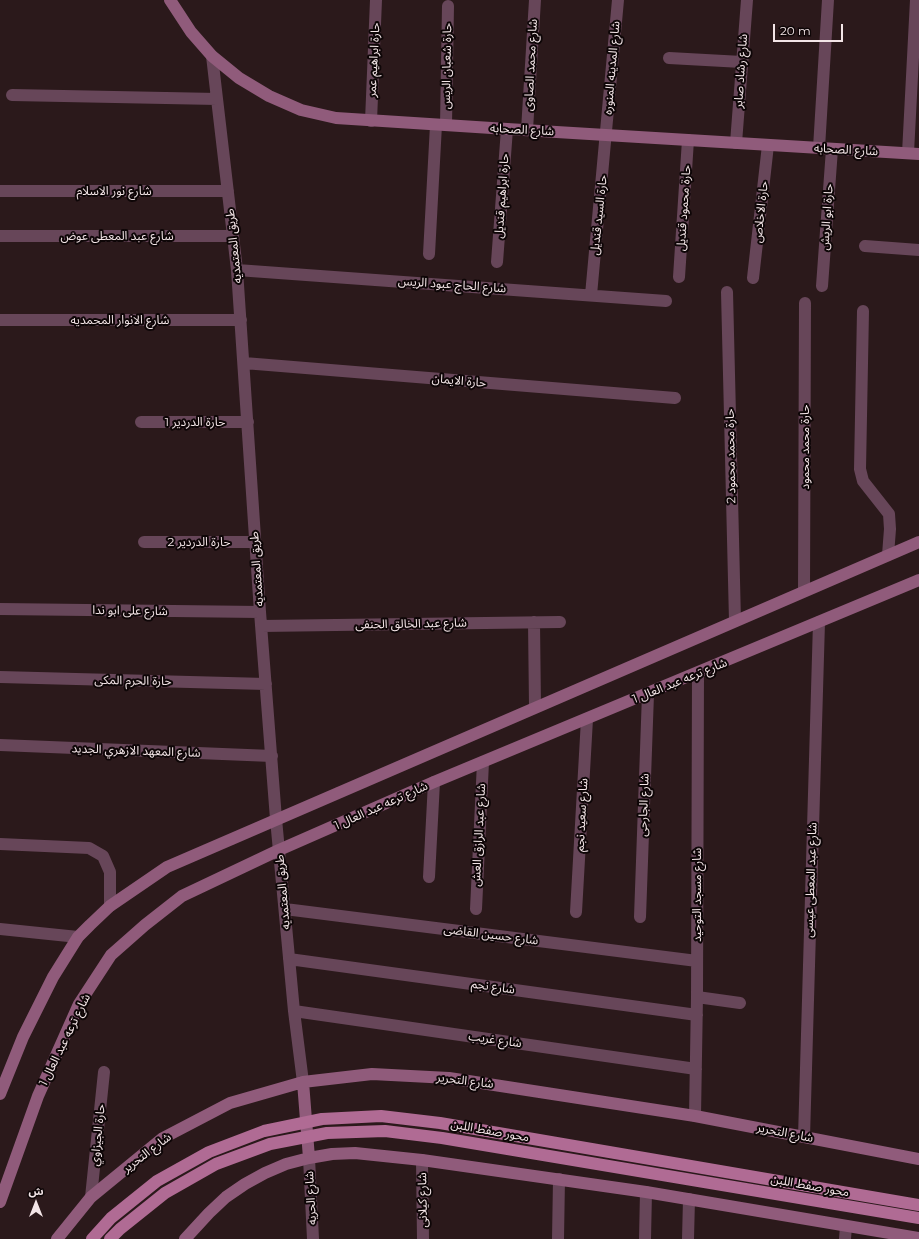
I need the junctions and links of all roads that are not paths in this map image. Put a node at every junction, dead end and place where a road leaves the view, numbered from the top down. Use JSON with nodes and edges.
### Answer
{"nodes":[{"id":1,"x":170,"y":0,"type":"edge"},
{"id":2,"x":376,"y":0,"type":"edge"},
{"id":3,"x":535,"y":0,"type":"edge"},
{"id":4,"x":618,"y":0,"type":"edge"},
{"id":5,"x":747,"y":0,"type":"edge"},
{"id":6,"x":828,"y":0,"type":"edge"},
{"id":7,"x":916,"y":0,"type":"edge"},
{"id":8,"x":448,"y":6,"type":"dead end"},
{"id":9,"x":212,"y":56,"type":"junction"},
{"id":10,"x":669,"y":58,"type":"dead end"},
{"id":11,"x":742,"y":62,"type":"junction"},
{"id":12,"x":12,"y":95,"type":"dead end"},
{"id":13,"x":217,"y":100,"type":"junction"},
{"id":14,"x":371,"y":121,"type":"junction"},
{"id":15,"x":441,"y":125,"type":"junction"},
{"id":16,"x":507,"y":129,"type":"junction"},
{"id":17,"x":527,"y":130,"type":"junction"},
{"id":18,"x":606,"y":135,"type":"junction"},
{"id":19,"x":688,"y":140,"type":"junction"},
{"id":20,"x":736,"y":143,"type":"junction"},
{"id":21,"x":768,"y":145,"type":"junction"},
{"id":22,"x":819,"y":148,"type":"junction"},
{"id":23,"x":832,"y":149,"type":"junction"},
{"id":24,"x":914,"y":154,"type":"edge"},
{"id":25,"x":0,"y":190,"type":"edge"},
{"id":26,"x":228,"y":190,"type":"junction"},
{"id":27,"x":0,"y":236,"type":"edge"},
{"id":28,"x":233,"y":236,"type":"junction"},
{"id":29,"x":865,"y":246,"type":"dead end"},
{"id":30,"x":919,"y":250,"type":"edge"},
{"id":31,"x":429,"y":254,"type":"dead end"},
{"id":32,"x":497,"y":262,"type":"dead end"},
{"id":33,"x":237,"y":270,"type":"junction"},
{"id":34,"x":679,"y":276,"type":"dead end"},
{"id":35,"x":753,"y":278,"type":"dead end"},
{"id":36,"x":822,"y":286,"type":"dead end"},
{"id":37,"x":727,"y":292,"type":"dead end"},
{"id":38,"x":591,"y":296,"type":"junction"},
{"id":39,"x":666,"y":301,"type":"dead end"},
{"id":40,"x":805,"y":303,"type":"dead end"},
{"id":41,"x":864,"y":311,"type":"dead end"},
{"id":42,"x":0,"y":320,"type":"edge"},
{"id":43,"x":241,"y":320,"type":"junction"},
{"id":44,"x":244,"y":363,"type":"junction"},
{"id":45,"x":675,"y":398,"type":"dead end"},
{"id":46,"x":142,"y":422,"type":"dead end"},
{"id":47,"x":248,"y":422,"type":"junction"},
{"id":48,"x":144,"y":542,"type":"dead end"},
{"id":49,"x":255,"y":542,"type":"junction"},
{"id":50,"x":919,"y":542,"type":"edge"},
{"id":51,"x":888,"y":555,"type":"junction"},
{"id":52,"x":919,"y":580,"type":"edge"},
{"id":53,"x":804,"y":591,"type":"junction"},
{"id":54,"x":0,"y":609,"type":"edge"},
{"id":55,"x":260,"y":612,"type":"junction"},
{"id":56,"x":735,"y":621,"type":"junction"},
{"id":57,"x":534,"y":622,"type":"junction"},
{"id":58,"x":560,"y":622,"type":"dead end"},
{"id":59,"x":819,"y":622,"type":"junction"},
{"id":60,"x":262,"y":626,"type":"junction"},
{"id":61,"x":698,"y":673,"type":"junction"},
{"id":62,"x":0,"y":677,"type":"edge"},
{"id":63,"x":266,"y":684,"type":"junction"},
{"id":64,"x":648,"y":694,"type":"junction"},
{"id":65,"x":534,"y":707,"type":"junction"},
{"id":66,"x":587,"y":719,"type":"junction"},
{"id":67,"x":0,"y":746,"type":"edge"},
{"id":68,"x":272,"y":756,"type":"junction"},
{"id":69,"x":483,"y":762,"type":"junction"},
{"id":70,"x":434,"y":782,"type":"junction"},
{"id":71,"x":276,"y":819,"type":"junction"},
{"id":72,"x":0,"y":844,"type":"edge"},
{"id":73,"x":279,"y":850,"type":"junction"},
{"id":74,"x":429,"y":877,"type":"dead end"},
{"id":75,"x":110,"y":906,"type":"junction"},
{"id":76,"x":285,"y":909,"type":"junction"},
{"id":77,"x":476,"y":909,"type":"dead end"},
{"id":78,"x":576,"y":912,"type":"dead end"},
{"id":79,"x":640,"y":917,"type":"dead end"},
{"id":80,"x":0,"y":929,"type":"edge"},
{"id":81,"x":78,"y":937,"type":"junction"},
{"id":82,"x":290,"y":959,"type":"junction"},
{"id":83,"x":697,"y":961,"type":"junction"},
{"id":84,"x":697,"y":997,"type":"junction"},
{"id":85,"x":740,"y":1003,"type":"dead end"},
{"id":86,"x":294,"y":1011,"type":"junction"},
{"id":87,"x":697,"y":1015,"type":"junction"},
{"id":88,"x":696,"y":1069,"type":"junction"},
{"id":89,"x":104,"y":1072,"type":"dead end"},
{"id":90,"x":303,"y":1082,"type":"junction"},
{"id":91,"x":0,"y":1091,"type":"edge"},
{"id":92,"x":695,"y":1116,"type":"junction"},
{"id":93,"x":804,"y":1137,"type":"junction"},
{"id":94,"x":309,"y":1158,"type":"junction"},
{"id":95,"x":919,"y":1159,"type":"edge"},
{"id":96,"x":422,"y":1160,"type":"junction"},
{"id":97,"x":559,"y":1179,"type":"junction"},
{"id":98,"x":646,"y":1192,"type":"junction"},
{"id":99,"x":91,"y":1197,"type":"junction"},
{"id":100,"x":689,"y":1199,"type":"junction"},
{"id":101,"x":0,"y":1202,"type":"edge"},
{"id":102,"x":919,"y":1205,"type":"edge"},
{"id":103,"x":919,"y":1218,"type":"edge"},
{"id":104,"x":846,"y":1226,"type":"junction"},
{"id":105,"x":919,"y":1238,"type":"edge"},
{"id":106,"x":58,"y":1239,"type":"edge"},
{"id":107,"x":92,"y":1239,"type":"edge"},
{"id":108,"x":110,"y":1239,"type":"edge"},
{"id":109,"x":185,"y":1239,"type":"edge"},
{"id":110,"x":313,"y":1239,"type":"edge"},
{"id":111,"x":423,"y":1239,"type":"edge"},
{"id":112,"x":558,"y":1239,"type":"edge"},
{"id":113,"x":645,"y":1239,"type":"edge"},
{"id":114,"x":688,"y":1239,"type":"edge"},
{"id":115,"x":846,"y":1239,"type":"edge"}],
"edges":[{"from":1,"to":9,"type":"street","name":"شارع الصحابه"},
{"from":2,"to":14,"type":"street","name":"حارة ابراهيم عمر"},
{"from":3,"to":17,"type":"street","name":"شارع محمد الصاوى"},
{"from":4,"to":18,"type":"street","name":"شارع المدينه المنوره"},
{"from":5,"to":11,"type":"street","name":"شارع رشاد صابر"},
{"from":6,"to":22,"type":"street"},
{"from":7,"to":24,"type":"street"},
{"from":8,"to":15,"type":"street","name":"حارة شعبان الريس"},
{"from":9,"to":13,"type":"street","name":"طريق المعتمديه"},
{"from":9,"to":14,"type":"street","name":"شارع الصحابه"},
{"from":10,"to":11,"type":"street"},
{"from":11,"to":20,"type":"street","name":"شارع رشاد صابر"},
{"from":12,"to":13,"type":"street"},
{"from":13,"to":26,"type":"street","name":"طريق المعتمديه"},
{"from":14,"to":15,"type":"street","name":"شارع الصحابه"},
{"from":15,"to":16,"type":"street","name":"شارع الصحابه"},
{"from":15,"to":31,"type":"street","name":"حارة شعبان الريس"},
{"from":16,"to":17,"type":"street","name":"شارع الصحابه"},
{"from":16,"to":32,"type":"street","name":"حارة ابراهيم قنديل"},
{"from":17,"to":18,"type":"street","name":"شارع الصحابه"},
{"from":18,"to":19,"type":"street","name":"شارع الصحابه"},
{"from":18,"to":38,"type":"street","name":"حارة السيد قنديل"},
{"from":19,"to":20,"type":"street","name":"شارع الصحابه"},
{"from":19,"to":34,"type":"street","name":"حارة محمود قنديل"},
{"from":20,"to":21,"type":"street","name":"شارع الصحابه"},
{"from":21,"to":22,"type":"street","name":"شارع الصحابه"},
{"from":21,"to":35,"type":"street","name":"حارة الاخلاص"},
{"from":22,"to":23,"type":"street","name":"شارع الصحابه"},
{"from":23,"to":24,"type":"street","name":"شارع الصحابه"},
{"from":23,"to":36,"type":"street","name":"حارة ابو الريش"},
{"from":25,"to":26,"type":"street","name":"شارع نور الاسلام"},
{"from":26,"to":28,"type":"street","name":"طريق المعتمديه"},
{"from":27,"to":28,"type":"street","name":"شارع عبد المعطى عوض"},
{"from":28,"to":33,"type":"street","name":"طريق المعتمديه"},
{"from":29,"to":30,"type":"street"},
{"from":33,"to":38,"type":"street","name":"شارع الحاج عبود الريس"},
{"from":33,"to":43,"type":"street","name":"طريق المعتمديه"},
{"from":37,"to":56,"type":"street","name":"حارة محمد محمود 2"},
{"from":38,"to":39,"type":"street","name":"شارع الحاج عبود الريس"},
{"from":40,"to":53,"type":"street","name":"حارة محمد محمود"},
{"from":41,"to":51,"type":"street"},
{"from":42,"to":43,"type":"street","name":"شارع الانوار المحمديه"},
{"from":43,"to":44,"type":"street","name":"طريق المعتمديه"},
{"from":44,"to":45,"type":"street","name":"حارة الايمان"},
{"from":44,"to":47,"type":"street","name":"طريق المعتمديه"},
{"from":46,"to":47,"type":"street","name":"حارة الدردير 1"},
{"from":47,"to":49,"type":"street","name":"طريق المعتمديه"},
{"from":48,"to":49,"type":"street","name":"حارة الدردير 2"},
{"from":49,"to":55,"type":"street","name":"طريق المعتمديه"},
{"from":50,"to":51,"type":"street"},
{"from":51,"to":53,"type":"street"},
{"from":52,"to":59,"type":"street","name":"شارع ترعه عبد العال 1"},
{"from":53,"to":56,"type":"street"},
{"from":54,"to":55,"type":"street","name":"شارع على ابو ندا"},
{"from":55,"to":60,"type":"street","name":"طريق المعتمديه"},
{"from":56,"to":65,"type":"street"},
{"from":57,"to":58,"type":"street","name":"شارع عبد الخالق الحنفى"},
{"from":57,"to":60,"type":"street","name":"شارع عبد الخالق الحنفى"},
{"from":57,"to":65,"type":"street"},
{"from":59,"to":61,"type":"street","name":"شارع ترعه عبد العال 1"},
{"from":59,"to":93,"type":"street","name":"شارع عبد المعطى عيسى"},
{"from":60,"to":63,"type":"street","name":"طريق المعتمديه"},
{"from":61,"to":64,"type":"street","name":"شارع ترعه عبد العال 1"},
{"from":61,"to":83,"type":"street","name":"شارع مسجد التوحيد"},
{"from":62,"to":63,"type":"street","name":"حارة الحرم المكى"},
{"from":63,"to":68,"type":"street","name":"طريق المعتمديه"},
{"from":64,"to":66,"type":"street","name":"شارع ترعه عبد العال 1"},
{"from":64,"to":79,"type":"street","name":"شارع الجارحى"},
{"from":65,"to":71,"type":"street"},
{"from":66,"to":69,"type":"street","name":"شارع ترعه عبد العال 1"},
{"from":66,"to":78,"type":"street","name":"شارع سعيد نجم"},
{"from":67,"to":68,"type":"street","name":"شارع المعهد الازهري الجديد"},
{"from":68,"to":71,"type":"street","name":"طريق المعتمديه"},
{"from":69,"to":70,"type":"street","name":"شارع ترعه عبد العال 1"},
{"from":69,"to":77,"type":"street","name":"شارع عبد الرازق العش"},
{"from":70,"to":73,"type":"street","name":"شارع ترعه عبد العال 1"},
{"from":70,"to":74,"type":"street"},
{"from":71,"to":73,"type":"street","name":"طريق المعتمديه"},
{"from":71,"to":75,"type":"street"},
{"from":72,"to":75,"type":"street"},
{"from":73,"to":76,"type":"street","name":"طريق المعتمديه"},
{"from":73,"to":101,"type":"street","name":"شارع ترعه عبد العال 1"},
{"from":75,"to":81,"type":"street"},
{"from":76,"to":82,"type":"street","name":"طريق المعتمديه"},
{"from":76,"to":83,"type":"street","name":"شارع حسين القاضى"},
{"from":80,"to":81,"type":"street"},
{"from":81,"to":91,"type":"street"},
{"from":82,"to":86,"type":"street","name":"طريق المعتمديه"},
{"from":82,"to":87,"type":"street","name":"شارع نجم"},
{"from":83,"to":84,"type":"street","name":"شارع مسجد التوحيد"},
{"from":84,"to":85,"type":"street"},
{"from":84,"to":87,"type":"street","name":"شارع مسجد التوحيد"},
{"from":86,"to":88,"type":"street","name":"شارع غريب"},
{"from":86,"to":90,"type":"street","name":"طريق المعتمديه"},
{"from":87,"to":88,"type":"street","name":"شارع مسجد التوحيد"},
{"from":88,"to":92,"type":"street","name":"شارع مسجد التوحيد"},
{"from":89,"to":99,"type":"street","name":"حارة الجيزاوي"},
{"from":90,"to":92,"type":"street","name":"شارع التحرير"},
{"from":90,"to":94,"type":"street"},
{"from":90,"to":99,"type":"street","name":"شارع التحرير"},
{"from":92,"to":93,"type":"street","name":"شارع التحرير"},
{"from":93,"to":95,"type":"street","name":"شارع التحرير"},
{"from":94,"to":96,"type":"street"},
{"from":94,"to":109,"type":"street"},
{"from":94,"to":110,"type":"street","name":"شارع الحريه"},
{"from":96,"to":97,"type":"street"},
{"from":96,"to":111,"type":"street","name":"شارع كيلانى"},
{"from":97,"to":98,"type":"street"},
{"from":97,"to":112,"type":"street"},
{"from":98,"to":100,"type":"street"},
{"from":98,"to":113,"type":"street"},
{"from":99,"to":106,"type":"street","name":"شارع التحرير"},
{"from":100,"to":104,"type":"street"},
{"from":100,"to":114,"type":"street"},
{"from":102,"to":107,"type":"main road","name":"محور صفط اللبن"},
{"from":103,"to":108,"type":"main road","name":"محور صفط اللبن"},
{"from":104,"to":105,"type":"street"},
{"from":104,"to":115,"type":"street"}]}
